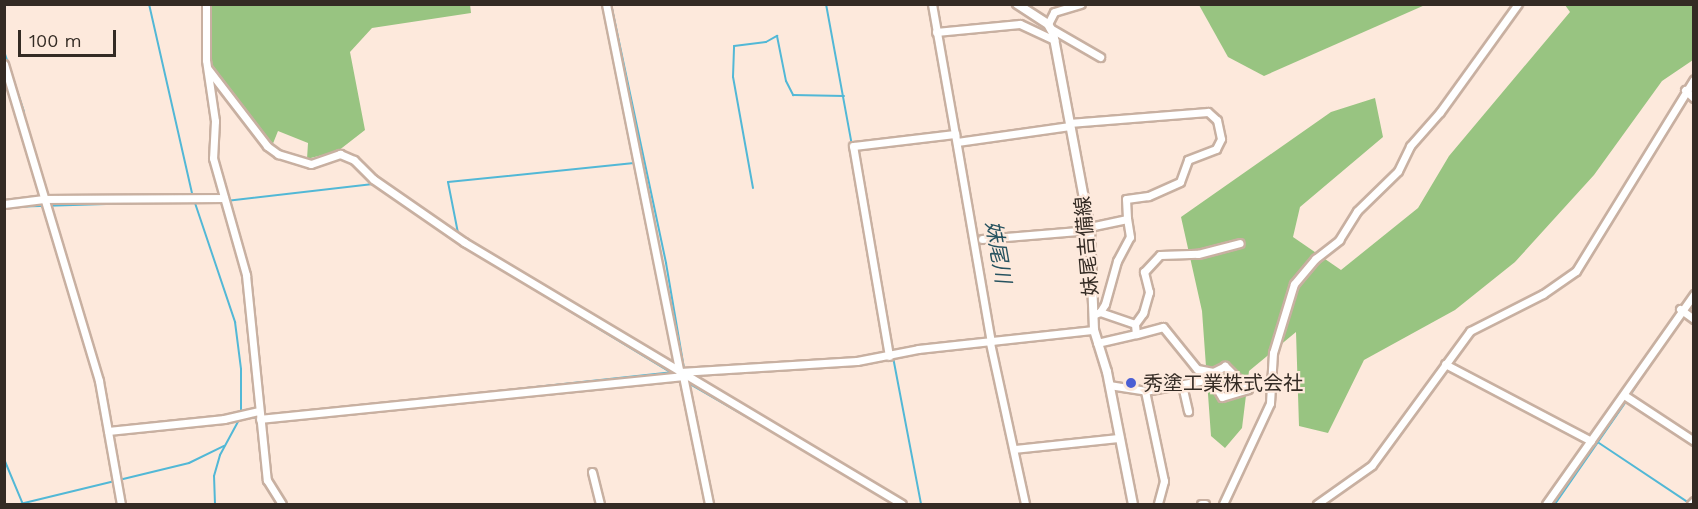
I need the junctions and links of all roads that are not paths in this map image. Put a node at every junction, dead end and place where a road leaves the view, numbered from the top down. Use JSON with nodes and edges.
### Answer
{"nodes":[{"id":1,"x":206,"y":4,"type":"edge"},
{"id":2,"x":606,"y":4,"type":"edge"},
{"id":3,"x":932,"y":4,"type":"edge"},
{"id":4,"x":1017,"y":4,"type":"edge"},
{"id":5,"x":1081,"y":4,"type":"edge"},
{"id":6,"x":1518,"y":4,"type":"edge"},
{"id":7,"x":1049,"y":26,"type":"junction"},
{"id":8,"x":939,"y":32,"type":"junction"},
{"id":9,"x":1054,"y":40,"type":"junction"},
{"id":10,"x":1100,"y":57,"type":"dead end"},
{"id":11,"x":4,"y":64,"type":"edge"},
{"id":12,"x":208,"y":69,"type":"junction"},
{"id":13,"x":1694,"y":79,"type":"edge"},
{"id":14,"x":1685,"y":90,"type":"junction"},
{"id":15,"x":1694,"y":98,"type":"edge"},
{"id":16,"x":1069,"y":124,"type":"junction"},
{"id":17,"x":958,"y":140,"type":"junction"},
{"id":18,"x":224,"y":200,"type":"junction"},
{"id":19,"x":45,"y":202,"type":"junction"},
{"id":20,"x":4,"y":204,"type":"edge"},
{"id":21,"x":1127,"y":219,"type":"junction"},
{"id":22,"x":1090,"y":229,"type":"junction"},
{"id":23,"x":982,"y":239,"type":"dead end"},
{"id":24,"x":1240,"y":243,"type":"dead end"},
{"id":25,"x":1694,"y":294,"type":"edge"},
{"id":26,"x":1682,"y":311,"type":"junction"},
{"id":27,"x":1096,"y":313,"type":"junction"},
{"id":28,"x":1694,"y":319,"type":"edge"},
{"id":29,"x":1135,"y":324,"type":"junction"},
{"id":30,"x":1094,"y":330,"type":"junction"},
{"id":31,"x":1136,"y":334,"type":"junction"},
{"id":32,"x":992,"y":342,"type":"junction"},
{"id":33,"x":1097,"y":343,"type":"junction"},
{"id":34,"x":892,"y":355,"type":"junction"},
{"id":35,"x":1445,"y":364,"type":"junction"},
{"id":36,"x":681,"y":374,"type":"junction"},
{"id":37,"x":1109,"y":385,"type":"junction"},
{"id":38,"x":1182,"y":385,"type":"junction"},
{"id":39,"x":1144,"y":392,"type":"junction"},
{"id":40,"x":1624,"y":395,"type":"junction"},
{"id":41,"x":1188,"y":411,"type":"dead end"},
{"id":42,"x":259,"y":415,"type":"junction"},
{"id":43,"x":108,"y":431,"type":"junction"},
{"id":44,"x":1119,"y":438,"type":"junction"},
{"id":45,"x":1590,"y":441,"type":"junction"},
{"id":46,"x":1694,"y":441,"type":"edge"},
{"id":47,"x":1017,"y":448,"type":"junction"},
{"id":48,"x":592,"y":472,"type":"dead end"},
{"id":49,"x":121,"y":504,"type":"edge"},
{"id":50,"x":282,"y":504,"type":"edge"},
{"id":51,"x":600,"y":504,"type":"edge"},
{"id":52,"x":709,"y":504,"type":"edge"},
{"id":53,"x":902,"y":504,"type":"edge"},
{"id":54,"x":1025,"y":504,"type":"edge"},
{"id":55,"x":1133,"y":504,"type":"edge"},
{"id":56,"x":1158,"y":504,"type":"edge"},
{"id":57,"x":1223,"y":504,"type":"edge"},
{"id":58,"x":1317,"y":504,"type":"edge"},
{"id":59,"x":1546,"y":504,"type":"edge"}],
"edges":[{"from":1,"to":12,"type":"street"},
{"from":2,"to":36,"type":"street"},
{"from":3,"to":8,"type":"street"},
{"from":4,"to":7,"type":"main road"},
{"from":5,"to":7,"type":"street"},
{"from":6,"to":57,"type":"street"},
{"from":7,"to":9,"type":"main road","name":"妹尾吉備線"},
{"from":7,"to":10,"type":"street"},
{"from":8,"to":9,"type":"street"},
{"from":8,"to":17,"type":"street"},
{"from":9,"to":16,"type":"main road","name":"妹尾吉備線"},
{"from":11,"to":19,"type":"street"},
{"from":12,"to":18,"type":"street"},
{"from":12,"to":36,"type":"street"},
{"from":13,"to":14,"type":"street"},
{"from":14,"to":15,"type":"street"},
{"from":14,"to":35,"type":"street"},
{"from":16,"to":17,"type":"street"},
{"from":16,"to":21,"type":"street"},
{"from":16,"to":22,"type":"main road","name":"妹尾吉備線"},
{"from":17,"to":32,"type":"street"},
{"from":17,"to":34,"type":"street"},
{"from":18,"to":19,"type":"street"},
{"from":18,"to":42,"type":"street"},
{"from":19,"to":20,"type":"street"},
{"from":19,"to":43,"type":"street"},
{"from":21,"to":22,"type":"street"},
{"from":21,"to":27,"type":"street"},
{"from":22,"to":23,"type":"street"},
{"from":22,"to":27,"type":"main road","name":"妹尾吉備線"},
{"from":24,"to":29,"type":"street"},
{"from":25,"to":26,"type":"street"},
{"from":26,"to":28,"type":"street"},
{"from":26,"to":40,"type":"street"},
{"from":27,"to":29,"type":"street"},
{"from":27,"to":30,"type":"main road","name":"妹尾吉備線"},
{"from":29,"to":31,"type":"street"},
{"from":30,"to":32,"type":"street"},
{"from":30,"to":33,"type":"main road","name":"妹尾吉備線"},
{"from":31,"to":33,"type":"street"},
{"from":31,"to":38,"type":"street"},
{"from":32,"to":34,"type":"street"},
{"from":32,"to":47,"type":"street"},
{"from":33,"to":37,"type":"main road","name":"妹尾吉備線"},
{"from":34,"to":36,"type":"street"},
{"from":35,"to":45,"type":"street"},
{"from":35,"to":58,"type":"street"},
{"from":36,"to":42,"type":"street"},
{"from":36,"to":52,"type":"street"},
{"from":36,"to":53,"type":"street"},
{"from":37,"to":39,"type":"street"},
{"from":37,"to":44,"type":"main road","name":"妹尾吉備線"},
{"from":38,"to":39,"type":"street"},
{"from":38,"to":41,"type":"street"},
{"from":39,"to":56,"type":"street"},
{"from":40,"to":45,"type":"street"},
{"from":40,"to":46,"type":"street"},
{"from":42,"to":43,"type":"street"},
{"from":42,"to":50,"type":"street"},
{"from":43,"to":49,"type":"street"},
{"from":44,"to":47,"type":"street"},
{"from":44,"to":55,"type":"main road","name":"妹尾吉備線"},
{"from":45,"to":59,"type":"street"},
{"from":47,"to":54,"type":"street"},
{"from":48,"to":51,"type":"street"}]}
